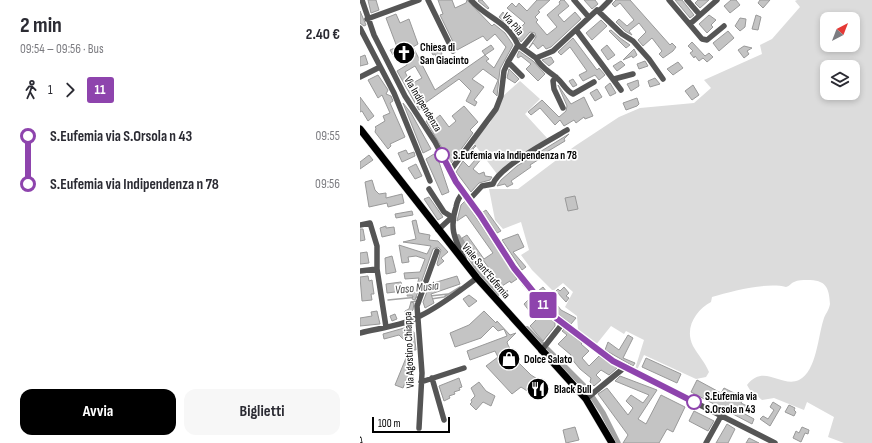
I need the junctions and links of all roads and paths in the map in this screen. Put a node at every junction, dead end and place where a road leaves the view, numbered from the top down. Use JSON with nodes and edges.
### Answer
{"nodes":[{"id":1,"x":362,"y":0,"type":"edge"},
{"id":2,"x":419,"y":0,"type":"edge"},
{"id":3,"x":428,"y":0,"type":"edge"},
{"id":4,"x":574,"y":0,"type":"edge"},
{"id":5,"x":610,"y":0,"type":"edge"},
{"id":6,"x":669,"y":0,"type":"edge"},
{"id":7,"x":687,"y":0,"type":"edge"},
{"id":8,"x":717,"y":0,"type":"edge"},
{"id":9,"x":473,"y":1,"type":"edge"},
{"id":10,"x":599,"y":11,"type":"junction"},
{"id":11,"x":587,"y":15,"type":"dead end"},
{"id":12,"x":700,"y":15,"type":"junction"},
{"id":13,"x":367,"y":19,"type":"junction"},
{"id":14,"x":690,"y":24,"type":"junction"},
{"id":15,"x":724,"y":26,"type":"dead end"},
{"id":16,"x":360,"y":28,"type":"edge"},
{"id":17,"x":577,"y":31,"type":"junction"},
{"id":18,"x":374,"y":35,"type":"junction"},
{"id":19,"x":532,"y":36,"type":"dead end"},
{"id":20,"x":366,"y":39,"type":"junction"},
{"id":21,"x":520,"y":47,"type":"junction"},
{"id":22,"x":453,"y":51,"type":"dead end"},
{"id":23,"x":536,"y":58,"type":"junction"},
{"id":24,"x":508,"y":62,"type":"junction"},
{"id":25,"x":380,"y":67,"type":"junction"},
{"id":26,"x":633,"y":74,"type":"dead end"},
{"id":27,"x":522,"y":76,"type":"dead end"},
{"id":28,"x":360,"y":77,"type":"edge"},
{"id":29,"x":556,"y":77,"type":"junction"},
{"id":30,"x":663,"y":78,"type":"dead end"},
{"id":31,"x":614,"y":79,"type":"junction"},
{"id":32,"x":594,"y":82,"type":"dead end"},
{"id":33,"x":401,"y":89,"type":"junction"},
{"id":34,"x":621,"y":90,"type":"dead end"},
{"id":35,"x":394,"y":93,"type":"junction"},
{"id":36,"x":563,"y":108,"type":"dead end"},
{"id":37,"x":360,"y":130,"type":"edge"},
{"id":38,"x":567,"y":130,"type":"dead end"},
{"id":39,"x":450,"y":171,"type":"junction"},
{"id":40,"x":430,"y":181,"type":"dead end"},
{"id":41,"x":429,"y":189,"type":"dead end"},
{"id":42,"x":464,"y":193,"type":"junction"},
{"id":43,"x":469,"y":200,"type":"junction"},
{"id":44,"x":452,"y":217,"type":"junction"},
{"id":45,"x":360,"y":225,"type":"edge"},
{"id":46,"x":438,"y":230,"type":"junction"},
{"id":47,"x":437,"y":251,"type":"dead end"},
{"id":48,"x":467,"y":265,"type":"junction"},
{"id":49,"x":377,"y":269,"type":"junction"},
{"id":50,"x":360,"y":272,"type":"edge"},
{"id":51,"x":477,"y":278,"type":"junction"},
{"id":52,"x":419,"y":317,"type":"junction"},
{"id":53,"x":563,"y":322,"type":"junction"},
{"id":54,"x":386,"y":327,"type":"junction"},
{"id":55,"x":360,"y":333,"type":"edge"},
{"id":56,"x":544,"y":347,"type":"junction"},
{"id":57,"x":625,"y":367,"type":"junction"},
{"id":58,"x":464,"y":368,"type":"dead end"},
{"id":59,"x":432,"y":378,"type":"junction"},
{"id":60,"x":422,"y":382,"type":"junction"},
{"id":61,"x":587,"y":398,"type":"junction"},
{"id":62,"x":721,"y":416,"type":"junction"},
{"id":63,"x":444,"y":420,"type":"dead end"},
{"id":64,"x":419,"y":428,"type":"dead end"},
{"id":65,"x":612,"y":443,"type":"edge"},
{"id":66,"x":706,"y":443,"type":"edge"},
{"id":67,"x":775,"y":443,"type":"edge"}],
"edges":[{"from":1,"to":13,"type":"street","name":"Via Indipendenza"},
{"from":2,"to":13,"type":"street"},
{"from":3,"to":22,"type":"street"},
{"from":4,"to":11,"type":"street"},
{"from":5,"to":10,"type":"street"},
{"from":6,"to":14,"type":"street"},
{"from":7,"to":12,"type":"street"},
{"from":8,"to":12,"type":"street"},
{"from":9,"to":21,"type":"street","name":"Via Pila"},
{"from":10,"to":17,"type":"street"},
{"from":10,"to":30,"type":"street"},
{"from":12,"to":14,"type":"street"},
{"from":13,"to":18,"type":"street","name":"Via Indipendenza"},
{"from":14,"to":15,"type":"street"},
{"from":16,"to":20,"type":"street"},
{"from":17,"to":23,"type":"street"},
{"from":17,"to":31,"type":"street"},
{"from":18,"to":20,"type":"street"},
{"from":18,"to":33,"type":"street","name":"Via Indipendenza"},
{"from":19,"to":21,"type":"street"},
{"from":20,"to":25,"type":"street"},
{"from":21,"to":23,"type":"street","name":"Via Pila"},
{"from":21,"to":24,"type":"street"},
{"from":23,"to":29,"type":"street","name":"Via Pila"},
{"from":24,"to":27,"type":"street"},
{"from":24,"to":39,"type":"street"},
{"from":25,"to":28,"type":"street"},
{"from":25,"to":35,"type":"street"},
{"from":26,"to":31,"type":"street"},
{"from":29,"to":32,"type":"street","name":"Via Pila"},
{"from":29,"to":36,"type":"street"},
{"from":31,"to":34,"type":"street"},
{"from":33,"to":35,"type":"street"},
{"from":33,"to":39,"type":"street","name":"Via Indipendenza"},
{"from":35,"to":40,"type":"street"},
{"from":37,"to":46,"type":"main road","name":"Viale Sant'Eufemia"},
{"from":38,"to":43,"type":"street"},
{"from":39,"to":42,"type":"street","name":"Via Indipendenza"},
{"from":41,"to":44,"type":"street"},
{"from":42,"to":43,"type":"street","name":"Via Indipendenza"},
{"from":42,"to":44,"type":"street"},
{"from":43,"to":53,"type":"street","name":"Via Indipendenza"},
{"from":44,"to":46,"type":"street"},
{"from":44,"to":48,"type":"street"},
{"from":45,"to":49,"type":"street"},
{"from":46,"to":48,"type":"main road","name":"Viale Sant'Eufemia"},
{"from":47,"to":52,"type":"street","name":"Via Agostino Chiappa"},
{"from":48,"to":51,"type":"main road","name":"Viale Sant'Eufemia"},
{"from":49,"to":50,"type":"street"},
{"from":49,"to":54,"type":"street"},
{"from":51,"to":52,"type":"street"},
{"from":51,"to":56,"type":"main road","name":"Viale Sant'Eufemia"},
{"from":52,"to":54,"type":"street"},
{"from":52,"to":60,"type":"street","name":"Via Agostino Chiappa"},
{"from":53,"to":56,"type":"street"},
{"from":53,"to":57,"type":"street","name":"Via Indipendenza"},
{"from":54,"to":55,"type":"street"},
{"from":56,"to":61,"type":"main road","name":"Viale Sant'Eufemia"},
{"from":57,"to":61,"type":"street"},
{"from":57,"to":62,"type":"street","name":"Via Indipendenza"},
{"from":58,"to":59,"type":"street"},
{"from":59,"to":60,"type":"street"},
{"from":59,"to":63,"type":"street"},
{"from":60,"to":64,"type":"street","name":"Via Agostino Chiappa"},
{"from":61,"to":65,"type":"main road","name":"Viale Sant'Eufemia"},
{"from":62,"to":66,"type":"street"},
{"from":62,"to":67,"type":"street","name":"Via Indipendenza"}]}
